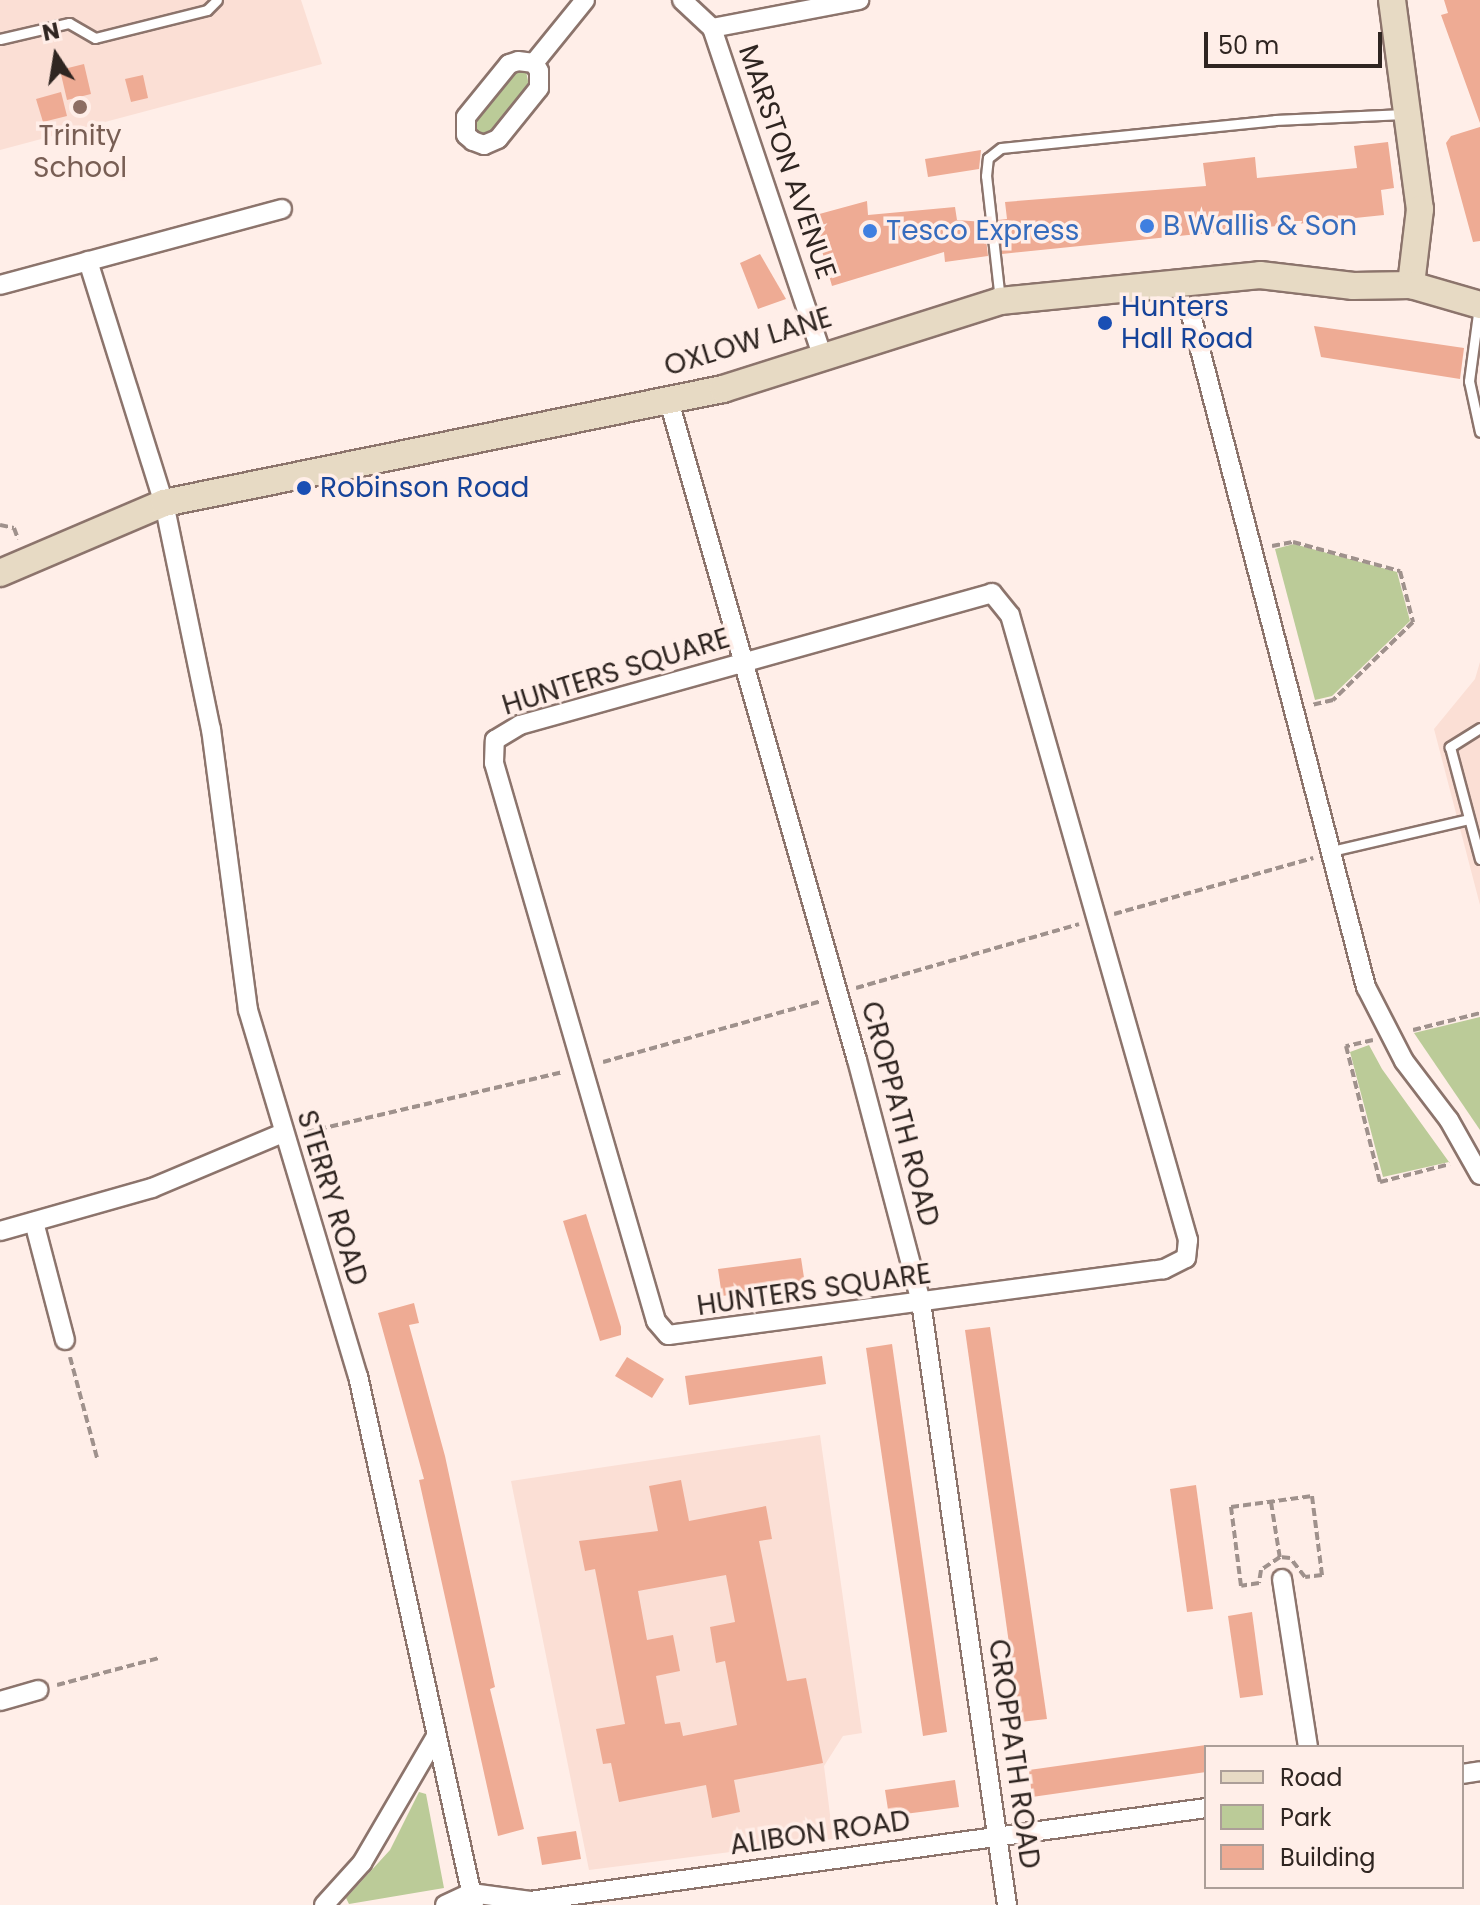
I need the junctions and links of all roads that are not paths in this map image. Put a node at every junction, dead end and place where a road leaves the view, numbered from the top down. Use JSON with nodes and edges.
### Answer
{"nodes":[{"id":1,"x":217,"y":0,"type":"edge"},
{"id":2,"x":585,"y":0,"type":"edge"},
{"id":3,"x":859,"y":0,"type":"edge"},
{"id":4,"x":1392,"y":0,"type":"edge"},
{"id":5,"x":693,"y":3,"type":"edge"},
{"id":6,"x":712,"y":28,"type":"junction"},
{"id":7,"x":0,"y":39,"type":"edge"},
{"id":8,"x":534,"y":63,"type":"junction"},
{"id":9,"x":1408,"y":114,"type":"junction"},
{"id":10,"x":282,"y":209,"type":"dead end"},
{"id":11,"x":88,"y":261,"type":"junction"},
{"id":12,"x":0,"y":285,"type":"edge"},
{"id":13,"x":1411,"y":285,"type":"junction"},
{"id":14,"x":1000,"y":301,"type":"junction"},
{"id":15,"x":1480,"y":305,"type":"edge"},
{"id":16,"x":1190,"y":311,"type":"dead end"},
{"id":17,"x":822,"y":354,"type":"junction"},
{"id":18,"x":669,"y":401,"type":"junction"},
{"id":19,"x":1480,"y":432,"type":"edge"},
{"id":20,"x":164,"y":503,"type":"junction"},
{"id":21,"x":0,"y":573,"type":"edge"},
{"id":22,"x":743,"y":662,"type":"junction"},
{"id":23,"x":1480,"y":728,"type":"edge"},
{"id":24,"x":1468,"y":819,"type":"junction"},
{"id":25,"x":1331,"y":852,"type":"junction"},
{"id":26,"x":1480,"y":859,"type":"edge"},
{"id":27,"x":284,"y":1135,"type":"junction"},
{"id":28,"x":1476,"y":1166,"type":"edge"},
{"id":29,"x":34,"y":1222,"type":"junction"},
{"id":30,"x":0,"y":1231,"type":"edge"},
{"id":31,"x":921,"y":1302,"type":"junction"},
{"id":32,"x":65,"y":1340,"type":"road end"},
{"id":33,"x":1282,"y":1579,"type":"dead end"},
{"id":34,"x":38,"y":1690,"type":"road end"},
{"id":35,"x":0,"y":1701,"type":"edge"},
{"id":36,"x":435,"y":1738,"type":"junction"},
{"id":37,"x":1308,"y":1745,"type":"edge"},
{"id":38,"x":1204,"y":1808,"type":"edge"},
{"id":39,"x":998,"y":1837,"type":"junction"},
{"id":40,"x":473,"y":1899,"type":"edge"},
{"id":41,"x":324,"y":1905,"type":"edge"},
{"id":42,"x":445,"y":1905,"type":"edge"},
{"id":43,"x":1007,"y":1905,"type":"edge"}],
"edges":[{"from":1,"to":7,"type":"lane"},
{"from":2,"to":8,"type":"street"},
{"from":3,"to":6,"type":"street"},
{"from":4,"to":9,"type":"street"},
{"from":5,"to":6,"type":"street","name":"MARSTON AVENUE"},
{"from":6,"to":17,"type":"street","name":"MARSTON AVENUE"},
{"from":8,"to":8,"type":"street"},
{"from":9,"to":13,"type":"street"},
{"from":9,"to":14,"type":"lane"},
{"from":10,"to":11,"type":"street"},
{"from":11,"to":12,"type":"street"},
{"from":11,"to":20,"type":"street"},
{"from":13,"to":14,"type":"street","name":"OXLOW LANE"},
{"from":13,"to":15,"type":"street","name":"OXLOW LANE"},
{"from":14,"to":17,"type":"street","name":"OXLOW LANE"},
{"from":15,"to":19,"type":"lane"},
{"from":16,"to":25,"type":"street"},
{"from":17,"to":18,"type":"street","name":"OXLOW LANE"},
{"from":18,"to":20,"type":"street","name":"OXLOW LANE"},
{"from":18,"to":22,"type":"street","name":"CROPPATH ROAD"},
{"from":20,"to":21,"type":"street","name":"OXLOW LANE"},
{"from":20,"to":27,"type":"street","name":"STERRY ROAD"},
{"from":22,"to":31,"type":"street","name":"CROPPATH ROAD"},
{"from":22,"to":31,"type":"street","name":"HUNTERS SQUARE"},
{"from":22,"to":31,"type":"street","name":"HUNTERS SQUARE"},
{"from":23,"to":24,"type":"lane"},
{"from":24,"to":25,"type":"lane"},
{"from":24,"to":26,"type":"lane"},
{"from":25,"to":28,"type":"street"},
{"from":27,"to":29,"type":"street"},
{"from":27,"to":36,"type":"street","name":"STERRY ROAD"},
{"from":29,"to":30,"type":"street"},
{"from":29,"to":32,"type":"street"},
{"from":31,"to":39,"type":"street","name":"CROPPATH ROAD"},
{"from":33,"to":37,"type":"street"},
{"from":34,"to":35,"type":"street"},
{"from":36,"to":40,"type":"street","name":"STERRY ROAD"},
{"from":36,"to":41,"type":"street"},
{"from":38,"to":39,"type":"street","name":"ALIBON ROAD"},
{"from":39,"to":40,"type":"street","name":"ALIBON ROAD"},
{"from":39,"to":43,"type":"street","name":"CROPPATH ROAD"},
{"from":40,"to":42,"type":"street"}]}
